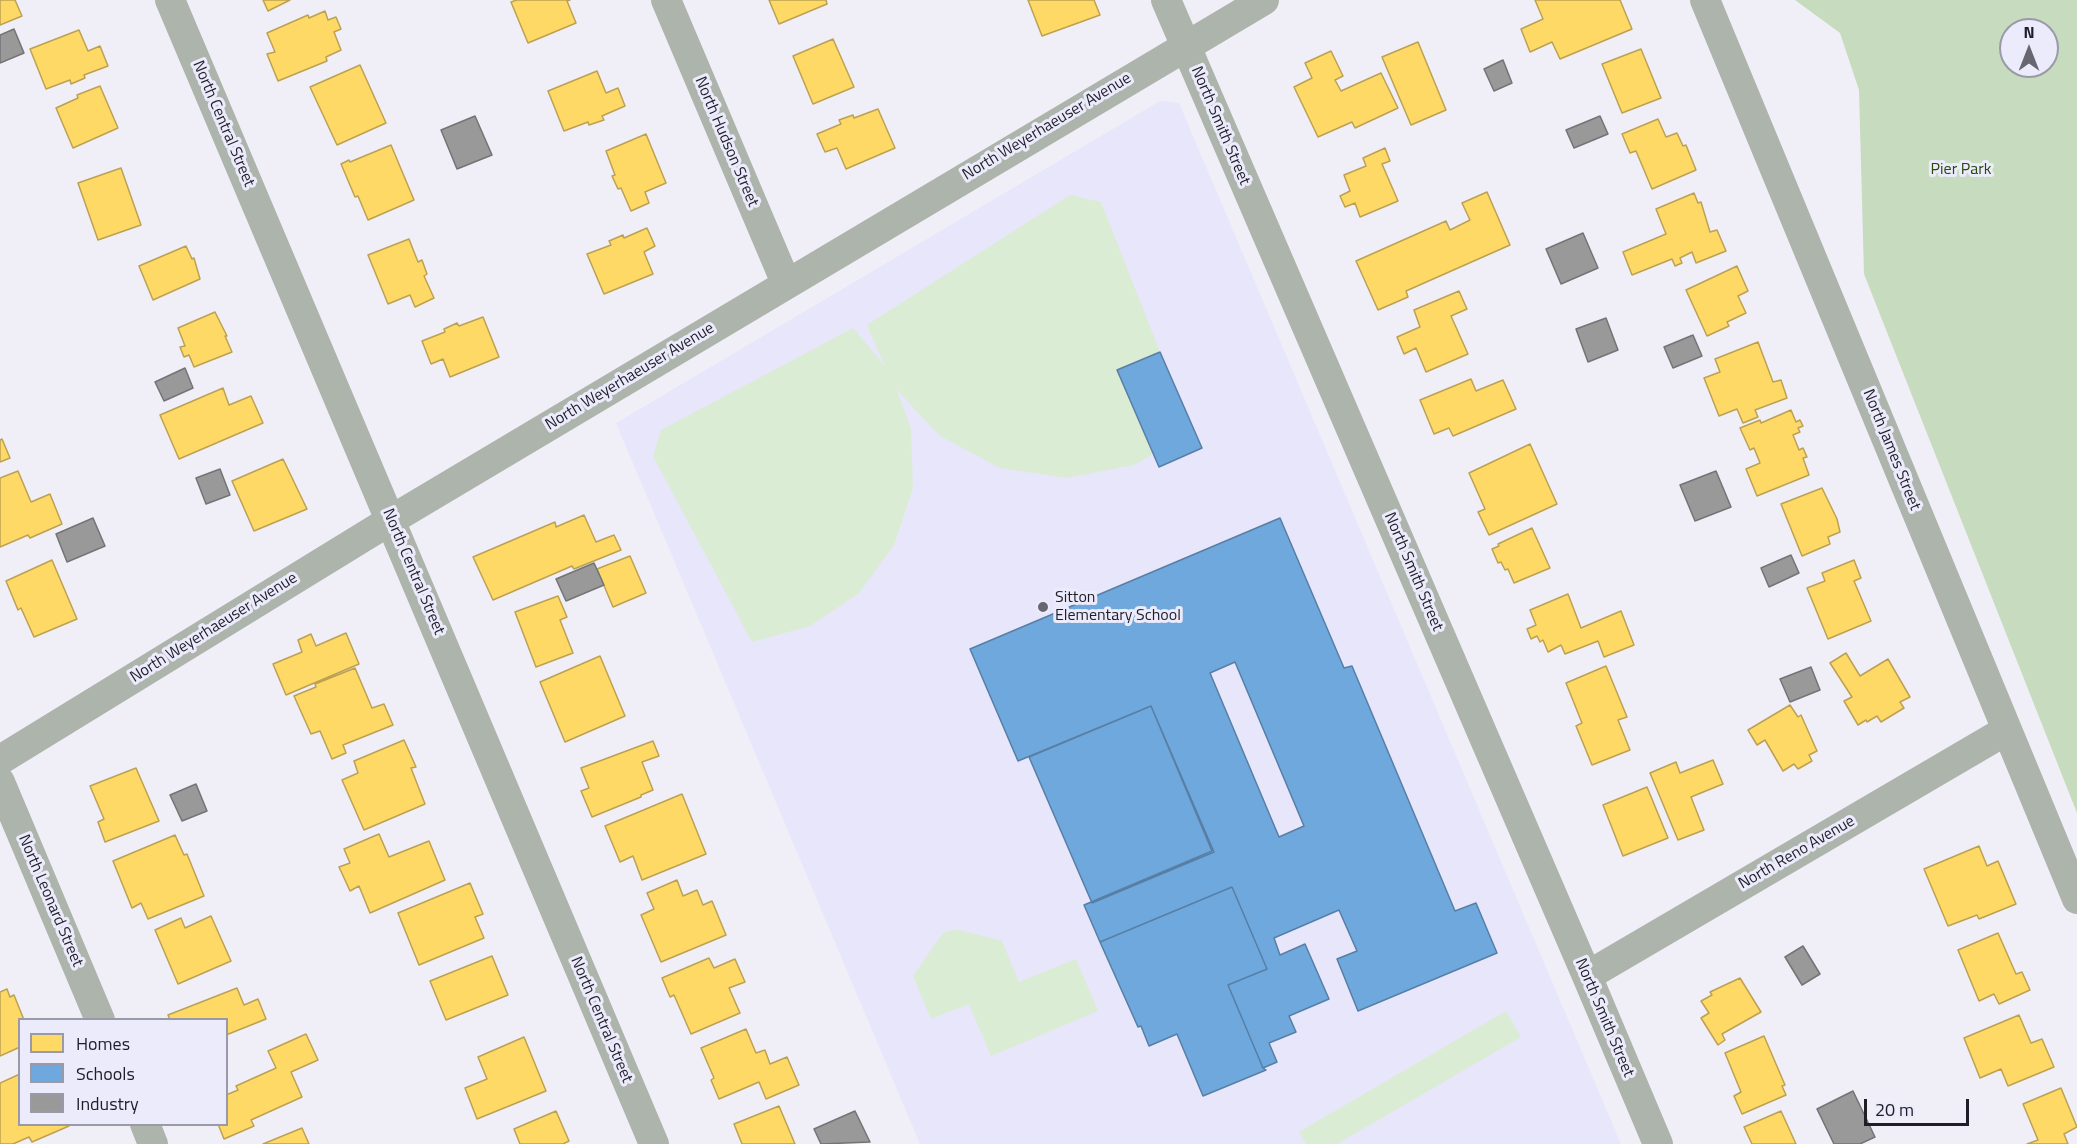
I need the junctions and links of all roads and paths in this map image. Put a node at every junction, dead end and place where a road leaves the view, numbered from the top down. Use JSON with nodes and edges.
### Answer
{"nodes":[{"id":1,"x":170,"y":0,"type":"edge"},
{"id":2,"x":666,"y":0,"type":"edge"},
{"id":3,"x":1166,"y":0,"type":"edge"},
{"id":4,"x":1264,"y":0,"type":"edge"},
{"id":5,"x":1705,"y":0,"type":"edge"},
{"id":6,"x":1185,"y":45,"type":"junction"},
{"id":7,"x":786,"y":283,"type":"junction"},
{"id":8,"x":390,"y":520,"type":"junction"},
{"id":9,"x":2007,"y":730,"type":"junction"},
{"id":10,"x":0,"y":760,"type":"edge"},
{"id":11,"x":0,"y":782,"type":"edge"},
{"id":12,"x":2077,"y":899,"type":"edge"},
{"id":13,"x":1587,"y":975,"type":"junction"},
{"id":14,"x":99,"y":1018,"type":"edge"},
{"id":15,"x":145,"y":1126,"type":"edge"},
{"id":16,"x":153,"y":1144,"type":"edge"},
{"id":17,"x":654,"y":1144,"type":"edge"},
{"id":18,"x":1658,"y":1144,"type":"edge"}],
"edges":[{"from":1,"to":8,"type":"street","name":"North Central Street"},
{"from":2,"to":7,"type":"street","name":"North Hudson Street"},
{"from":3,"to":6,"type":"street","name":"North Smith Street"},
{"from":4,"to":6,"type":"street","name":"North Weyerhaeuser Avenue"},
{"from":5,"to":9,"type":"street","name":"North James Street"},
{"from":6,"to":7,"type":"street","name":"North Weyerhaeuser Avenue"},
{"from":6,"to":13,"type":"street","name":"North Smith Street"},
{"from":7,"to":8,"type":"street","name":"North Weyerhaeuser Avenue"},
{"from":8,"to":10,"type":"street","name":"North Weyerhaeuser Avenue"},
{"from":8,"to":17,"type":"street","name":"North Central Street"},
{"from":9,"to":12,"type":"street","name":"North James Street"},
{"from":9,"to":13,"type":"street","name":"North Reno Avenue"},
{"from":11,"to":14,"type":"street","name":"North Leonard Street"},
{"from":13,"to":18,"type":"street","name":"North Smith Street"},
{"from":15,"to":16,"type":"street"}]}
